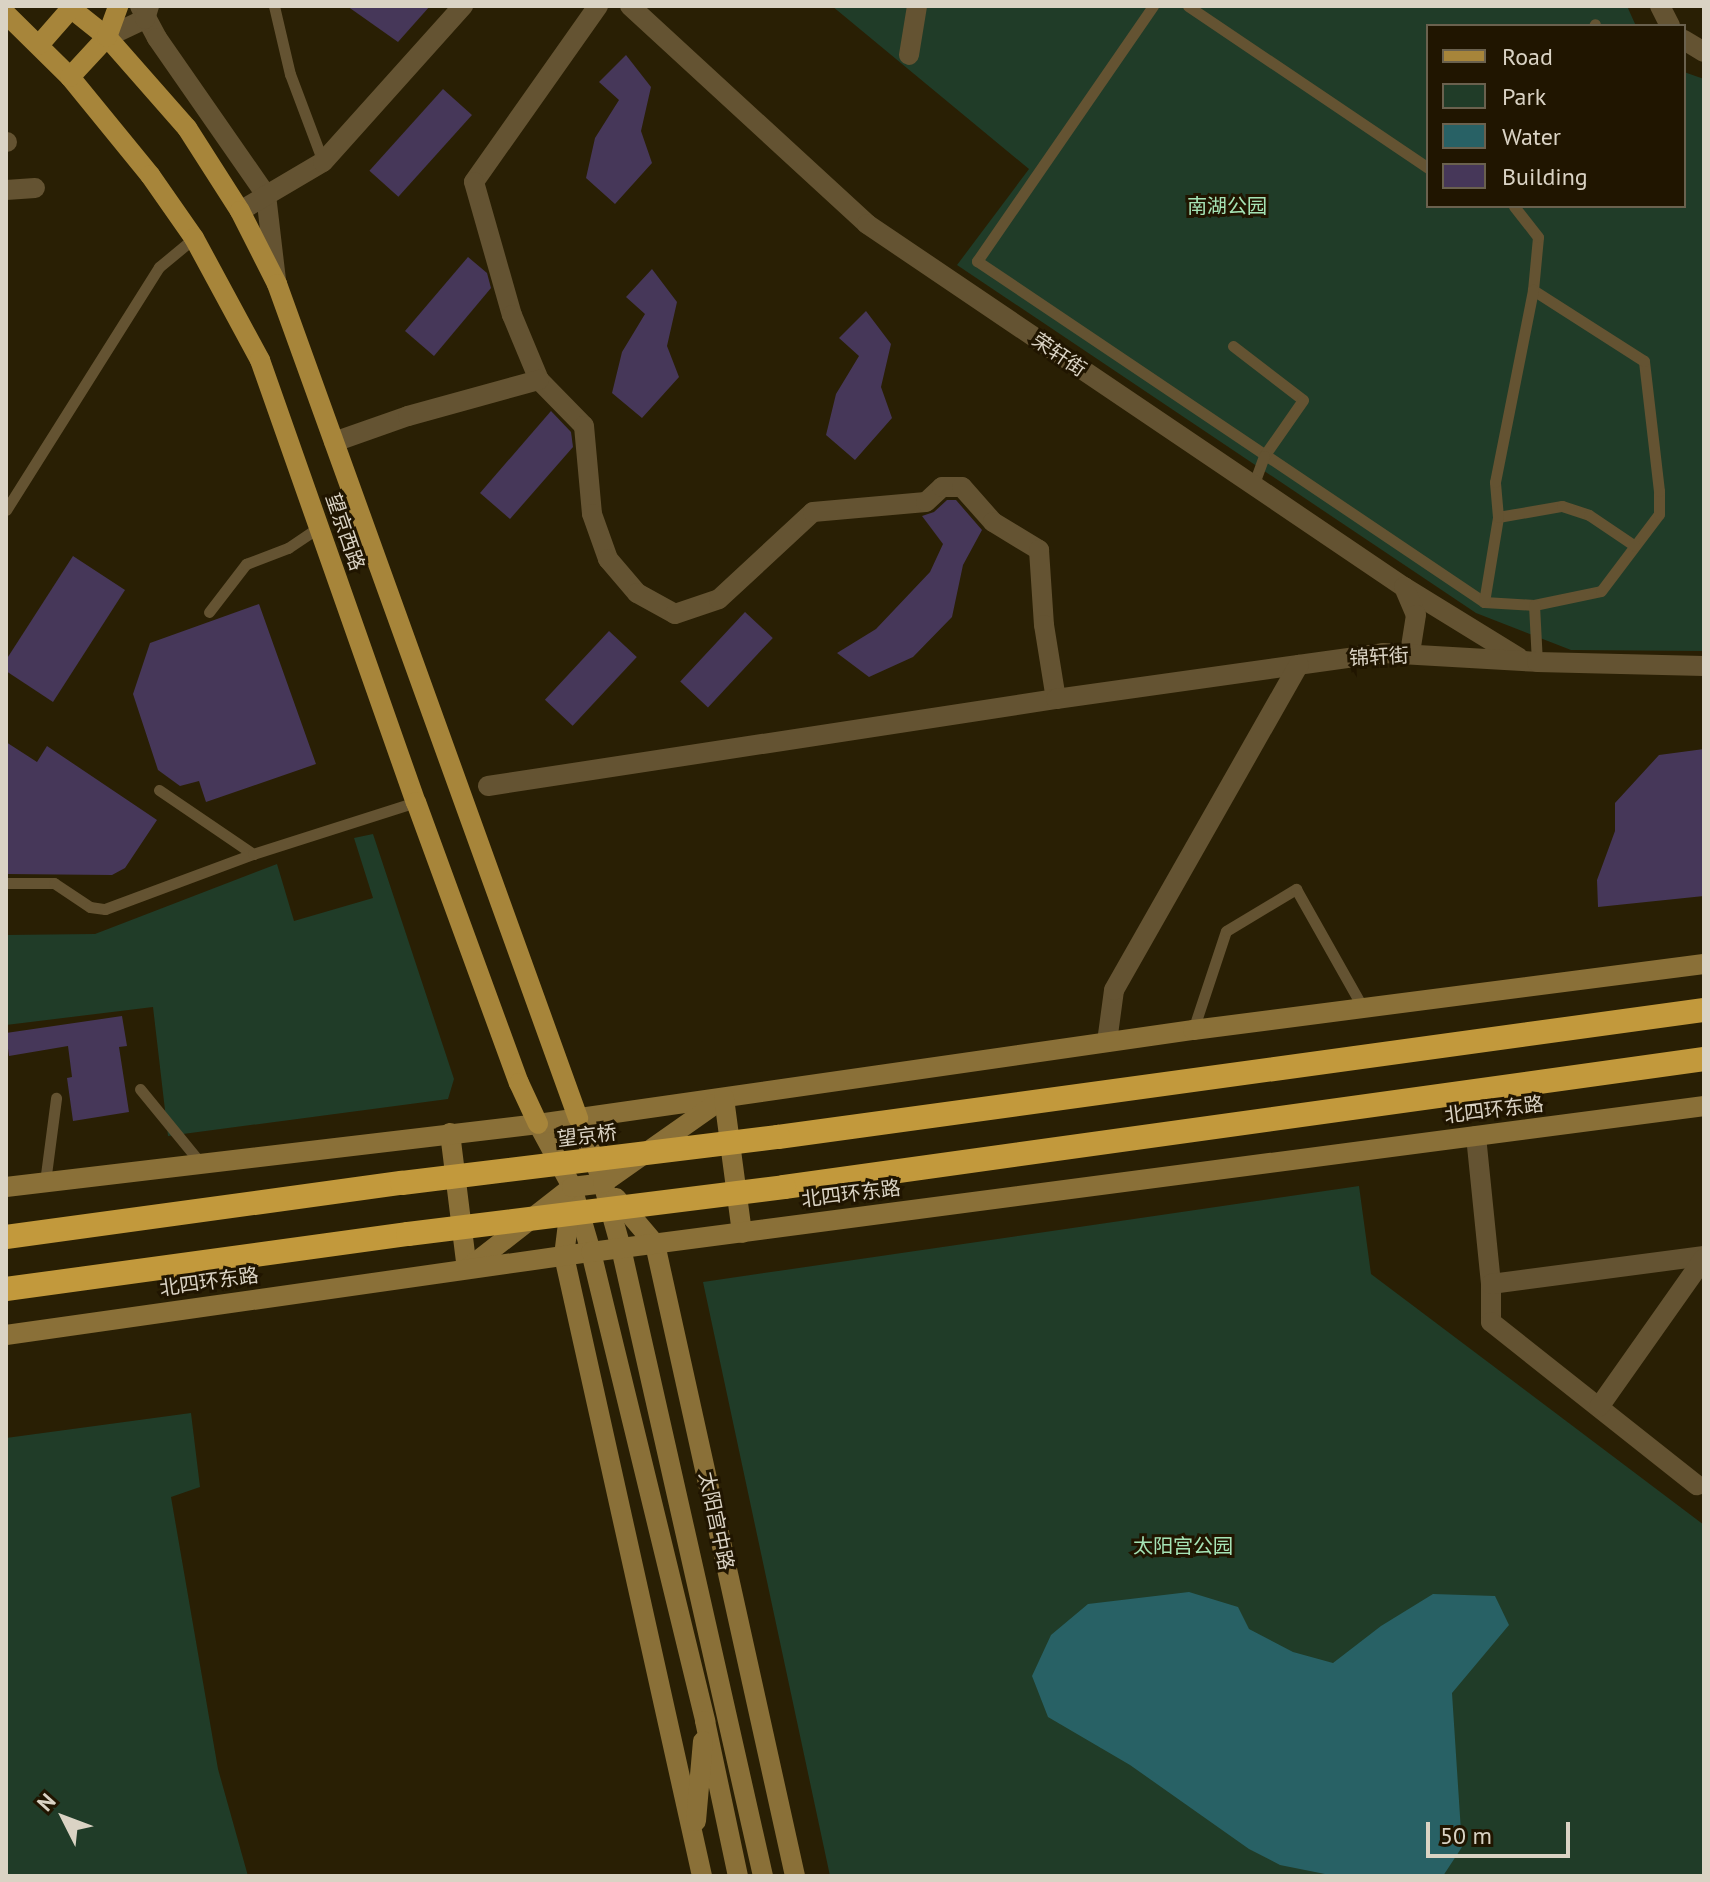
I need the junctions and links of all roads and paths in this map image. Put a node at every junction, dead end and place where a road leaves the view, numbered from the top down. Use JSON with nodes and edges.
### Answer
{"nodes":[{"id":1,"x":118,"y":6,"type":"edge"},
{"id":2,"x":274,"y":6,"type":"edge"},
{"id":3,"x":463,"y":6,"type":"edge"},
{"id":4,"x":598,"y":6,"type":"edge"},
{"id":5,"x":630,"y":6,"type":"edge"},
{"id":6,"x":917,"y":6,"type":"edge"},
{"id":7,"x":1153,"y":6,"type":"edge"},
{"id":8,"x":1188,"y":6,"type":"edge"},
{"id":9,"x":1660,"y":6,"type":"edge"},
{"id":10,"x":71,"y":7,"type":"edge"},
{"id":11,"x":145,"y":10,"type":"edge"},
{"id":12,"x":6,"y":14,"type":"edge"},
{"id":13,"x":1669,"y":24,"type":"edge"},
{"id":14,"x":107,"y":37,"type":"junction"},
{"id":15,"x":1686,"y":41,"type":"edge"},
{"id":16,"x":39,"y":45,"type":"junction"},
{"id":17,"x":1704,"y":52,"type":"edge"},
{"id":18,"x":909,"y":55,"type":"dead end"},
{"id":19,"x":70,"y":77,"type":"junction"},
{"id":20,"x":323,"y":162,"type":"junction"},
{"id":21,"x":1426,"y":167,"type":"edge"},
{"id":22,"x":35,"y":188,"type":"dead end"},
{"id":23,"x":6,"y":190,"type":"edge"},
{"id":24,"x":266,"y":195,"type":"junction"},
{"id":25,"x":1516,"y":208,"type":"edge"},
{"id":26,"x":240,"y":211,"type":"junction"},
{"id":27,"x":194,"y":238,"type":"junction"},
{"id":28,"x":277,"y":284,"type":"junction"},
{"id":29,"x":1533,"y":290,"type":"junction"},
{"id":30,"x":1233,"y":346,"type":"dead end"},
{"id":31,"x":539,"y":380,"type":"junction"},
{"id":32,"x":334,"y":442,"type":"junction"},
{"id":33,"x":1264,"y":456,"type":"junction"},
{"id":34,"x":1253,"y":486,"type":"junction"},
{"id":35,"x":6,"y":510,"type":"edge"},
{"id":36,"x":1498,"y":517,"type":"junction"},
{"id":37,"x":318,"y":528,"type":"junction"},
{"id":38,"x":1635,"y":546,"type":"junction"},
{"id":39,"x":1404,"y":587,"type":"junction"},
{"id":40,"x":1484,"y":602,"type":"junction"},
{"id":41,"x":1534,"y":605,"type":"junction"},
{"id":42,"x":209,"y":612,"type":"dead end"},
{"id":43,"x":1410,"y":654,"type":"junction"},
{"id":44,"x":1530,"y":661,"type":"junction"},
{"id":45,"x":1299,"y":665,"type":"junction"},
{"id":46,"x":1704,"y":666,"type":"edge"},
{"id":47,"x":1056,"y":699,"type":"junction"},
{"id":48,"x":488,"y":786,"type":"dead end"},
{"id":49,"x":159,"y":790,"type":"dead end"},
{"id":50,"x":416,"y":802,"type":"junction"},
{"id":51,"x":253,"y":854,"type":"junction"},
{"id":52,"x":6,"y":883,"type":"edge"},
{"id":53,"x":1704,"y":964,"type":"edge"},
{"id":54,"x":1363,"y":1008,"type":"junction"},
{"id":55,"x":1704,"y":1010,"type":"edge"},
{"id":56,"x":1193,"y":1030,"type":"junction"},
{"id":57,"x":1107,"y":1042,"type":"junction"},
{"id":58,"x":1704,"y":1059,"type":"edge"},
{"id":59,"x":140,"y":1089,"type":"dead end"},
{"id":60,"x":56,"y":1098,"type":"dead end"},
{"id":61,"x":724,"y":1098,"type":"junction"},
{"id":62,"x":1704,"y":1106,"type":"edge"},
{"id":63,"x":578,"y":1118,"type":"junction"},
{"id":64,"x":538,"y":1124,"type":"junction"},
{"id":65,"x":450,"y":1133,"type":"junction"},
{"id":66,"x":1476,"y":1136,"type":"junction"},
{"id":67,"x":203,"y":1166,"type":"junction"},
{"id":68,"x":45,"y":1182,"type":"junction"},
{"id":69,"x":603,"y":1183,"type":"junction"},
{"id":70,"x":6,"y":1187,"type":"edge"},
{"id":71,"x":572,"y":1187,"type":"junction"},
{"id":72,"x":742,"y":1233,"type":"junction"},
{"id":73,"x":6,"y":1237,"type":"edge"},
{"id":74,"x":655,"y":1244,"type":"junction"},
{"id":75,"x":621,"y":1248,"type":"junction"},
{"id":76,"x":591,"y":1252,"type":"junction"},
{"id":77,"x":564,"y":1256,"type":"junction"},
{"id":78,"x":1704,"y":1257,"type":"edge"},
{"id":79,"x":467,"y":1269,"type":"junction"},
{"id":80,"x":1491,"y":1284,"type":"junction"},
{"id":81,"x":6,"y":1289,"type":"edge"},
{"id":82,"x":6,"y":1335,"type":"edge"},
{"id":83,"x":1599,"y":1407,"type":"junction"},
{"id":84,"x":1697,"y":1485,"type":"dead end"},
{"id":85,"x":705,"y":1721,"type":"junction"},
{"id":86,"x":736,"y":1755,"type":"junction"},
{"id":87,"x":784,"y":1827,"type":"junction"},
{"id":88,"x":694,"y":1840,"type":"junction"},
{"id":89,"x":702,"y":1876,"type":"edge"},
{"id":90,"x":738,"y":1876,"type":"edge"},
{"id":91,"x":763,"y":1876,"type":"edge"},
{"id":92,"x":795,"y":1876,"type":"edge"}],
"edges":[{"from":1,"to":14,"type":"main road"},
{"from":2,"to":20,"type":"lane"},
{"from":3,"to":20,"type":"street"},
{"from":4,"to":31,"type":"street"},
{"from":5,"to":34,"type":"street","name":"荣轩街"},
{"from":6,"to":18,"type":"street"},
{"from":7,"to":33,"type":"lane"},
{"from":8,"to":21,"type":"lane"},
{"from":9,"to":13,"type":"street"},
{"from":10,"to":14,"type":"main road","name":"望京西路"},
{"from":10,"to":16,"type":"main road"},
{"from":11,"to":14,"type":"street"},
{"from":11,"to":24,"type":"street"},
{"from":12,"to":16,"type":"main road","name":"望京西路"},
{"from":14,"to":19,"type":"main road"},
{"from":14,"to":26,"type":"main road","name":"望京西路"},
{"from":15,"to":17,"type":"street"},
{"from":16,"to":19,"type":"main road","name":"望京西路"},
{"from":19,"to":27,"type":"main road","name":"望京西路"},
{"from":20,"to":24,"type":"street"},
{"from":22,"to":23,"type":"street"},
{"from":24,"to":26,"type":"street"},
{"from":24,"to":28,"type":"street"},
{"from":25,"to":29,"type":"lane"},
{"from":26,"to":28,"type":"main road","name":"望京西路"},
{"from":27,"to":35,"type":"lane"},
{"from":27,"to":37,"type":"main road","name":"望京西路"},
{"from":28,"to":32,"type":"main road","name":"望京西路"},
{"from":29,"to":36,"type":"lane"},
{"from":29,"to":38,"type":"lane"},
{"from":30,"to":33,"type":"lane"},
{"from":31,"to":32,"type":"street"},
{"from":31,"to":47,"type":"street"},
{"from":32,"to":63,"type":"main road","name":"望京西路"},
{"from":33,"to":34,"type":"lane"},
{"from":33,"to":40,"type":"lane"},
{"from":34,"to":39,"type":"street","name":"荣轩街"},
{"from":36,"to":38,"type":"lane"},
{"from":36,"to":40,"type":"lane"},
{"from":37,"to":42,"type":"lane"},
{"from":37,"to":50,"type":"main road","name":"望京西路"},
{"from":38,"to":41,"type":"lane"},
{"from":39,"to":43,"type":"street"},
{"from":39,"to":44,"type":"street","name":"荣轩街"},
{"from":40,"to":41,"type":"lane"},
{"from":41,"to":44,"type":"lane"},
{"from":43,"to":44,"type":"street","name":"锦轩街"},
{"from":43,"to":45,"type":"street","name":"锦轩街"},
{"from":44,"to":46,"type":"street","name":"锦轩街"},
{"from":45,"to":47,"type":"street","name":"锦轩街"},
{"from":45,"to":57,"type":"street"},
{"from":47,"to":48,"type":"street","name":"锦轩街"},
{"from":49,"to":51,"type":"lane"},
{"from":50,"to":51,"type":"lane"},
{"from":50,"to":64,"type":"main road","name":"望京西路"},
{"from":51,"to":52,"type":"lane"},
{"from":53,"to":54,"type":"street"},
{"from":54,"to":56,"type":"street"},
{"from":54,"to":56,"type":"lane"},
{"from":55,"to":73,"type":"highway","name":"望京桥","bridge":true},
{"from":56,"to":57,"type":"street"},
{"from":57,"to":61,"type":"street"},
{"from":58,"to":81,"type":"highway","name":"北四环东路","bridge":true},
{"from":59,"to":67,"type":"lane"},
{"from":60,"to":68,"type":"lane"},
{"from":61,"to":63,"type":"street"},
{"from":61,"to":69,"type":"street"},
{"from":61,"to":72,"type":"street"},
{"from":62,"to":66,"type":"street","name":"北四环东路"},
{"from":63,"to":64,"type":"street"},
{"from":63,"to":69,"type":"street"},
{"from":64,"to":65,"type":"street"},
{"from":64,"to":71,"type":"street"},
{"from":65,"to":67,"type":"street"},
{"from":65,"to":79,"type":"street"},
{"from":66,"to":72,"type":"street","name":"北四环东路"},
{"from":66,"to":80,"type":"street"},
{"from":67,"to":68,"type":"street"},
{"from":68,"to":70,"type":"street"},
{"from":69,"to":71,"type":"street"},
{"from":69,"to":74,"type":"street","name":"太阳宫中路"},
{"from":69,"to":75,"type":"street","name":"太阳宫中路"},
{"from":71,"to":76,"type":"street"},
{"from":71,"to":77,"type":"street"},
{"from":71,"to":79,"type":"street"},
{"from":72,"to":74,"type":"street","name":"北四环东路"},
{"from":74,"to":75,"type":"street","name":"北四环东路"},
{"from":74,"to":87,"type":"street","name":"太阳宫中路"},
{"from":75,"to":76,"type":"street","name":"北四环东路"},
{"from":75,"to":86,"type":"street","name":"太阳宫中路"},
{"from":76,"to":77,"type":"street","name":"北四环东路"},
{"from":76,"to":85,"type":"street"},
{"from":77,"to":79,"type":"street","name":"北四环东路"},
{"from":77,"to":88,"type":"street"},
{"from":78,"to":80,"type":"street"},
{"from":78,"to":83,"type":"street"},
{"from":79,"to":82,"type":"street","name":"北四环东路"},
{"from":80,"to":83,"type":"street"},
{"from":83,"to":84,"type":"street"},
{"from":85,"to":88,"type":"street"},
{"from":85,"to":90,"type":"street"},
{"from":86,"to":87,"type":"street"},
{"from":86,"to":91,"type":"street","name":"太阳宫中路"},
{"from":87,"to":92,"type":"street","name":"太阳宫中路"},
{"from":88,"to":89,"type":"street"}]}
